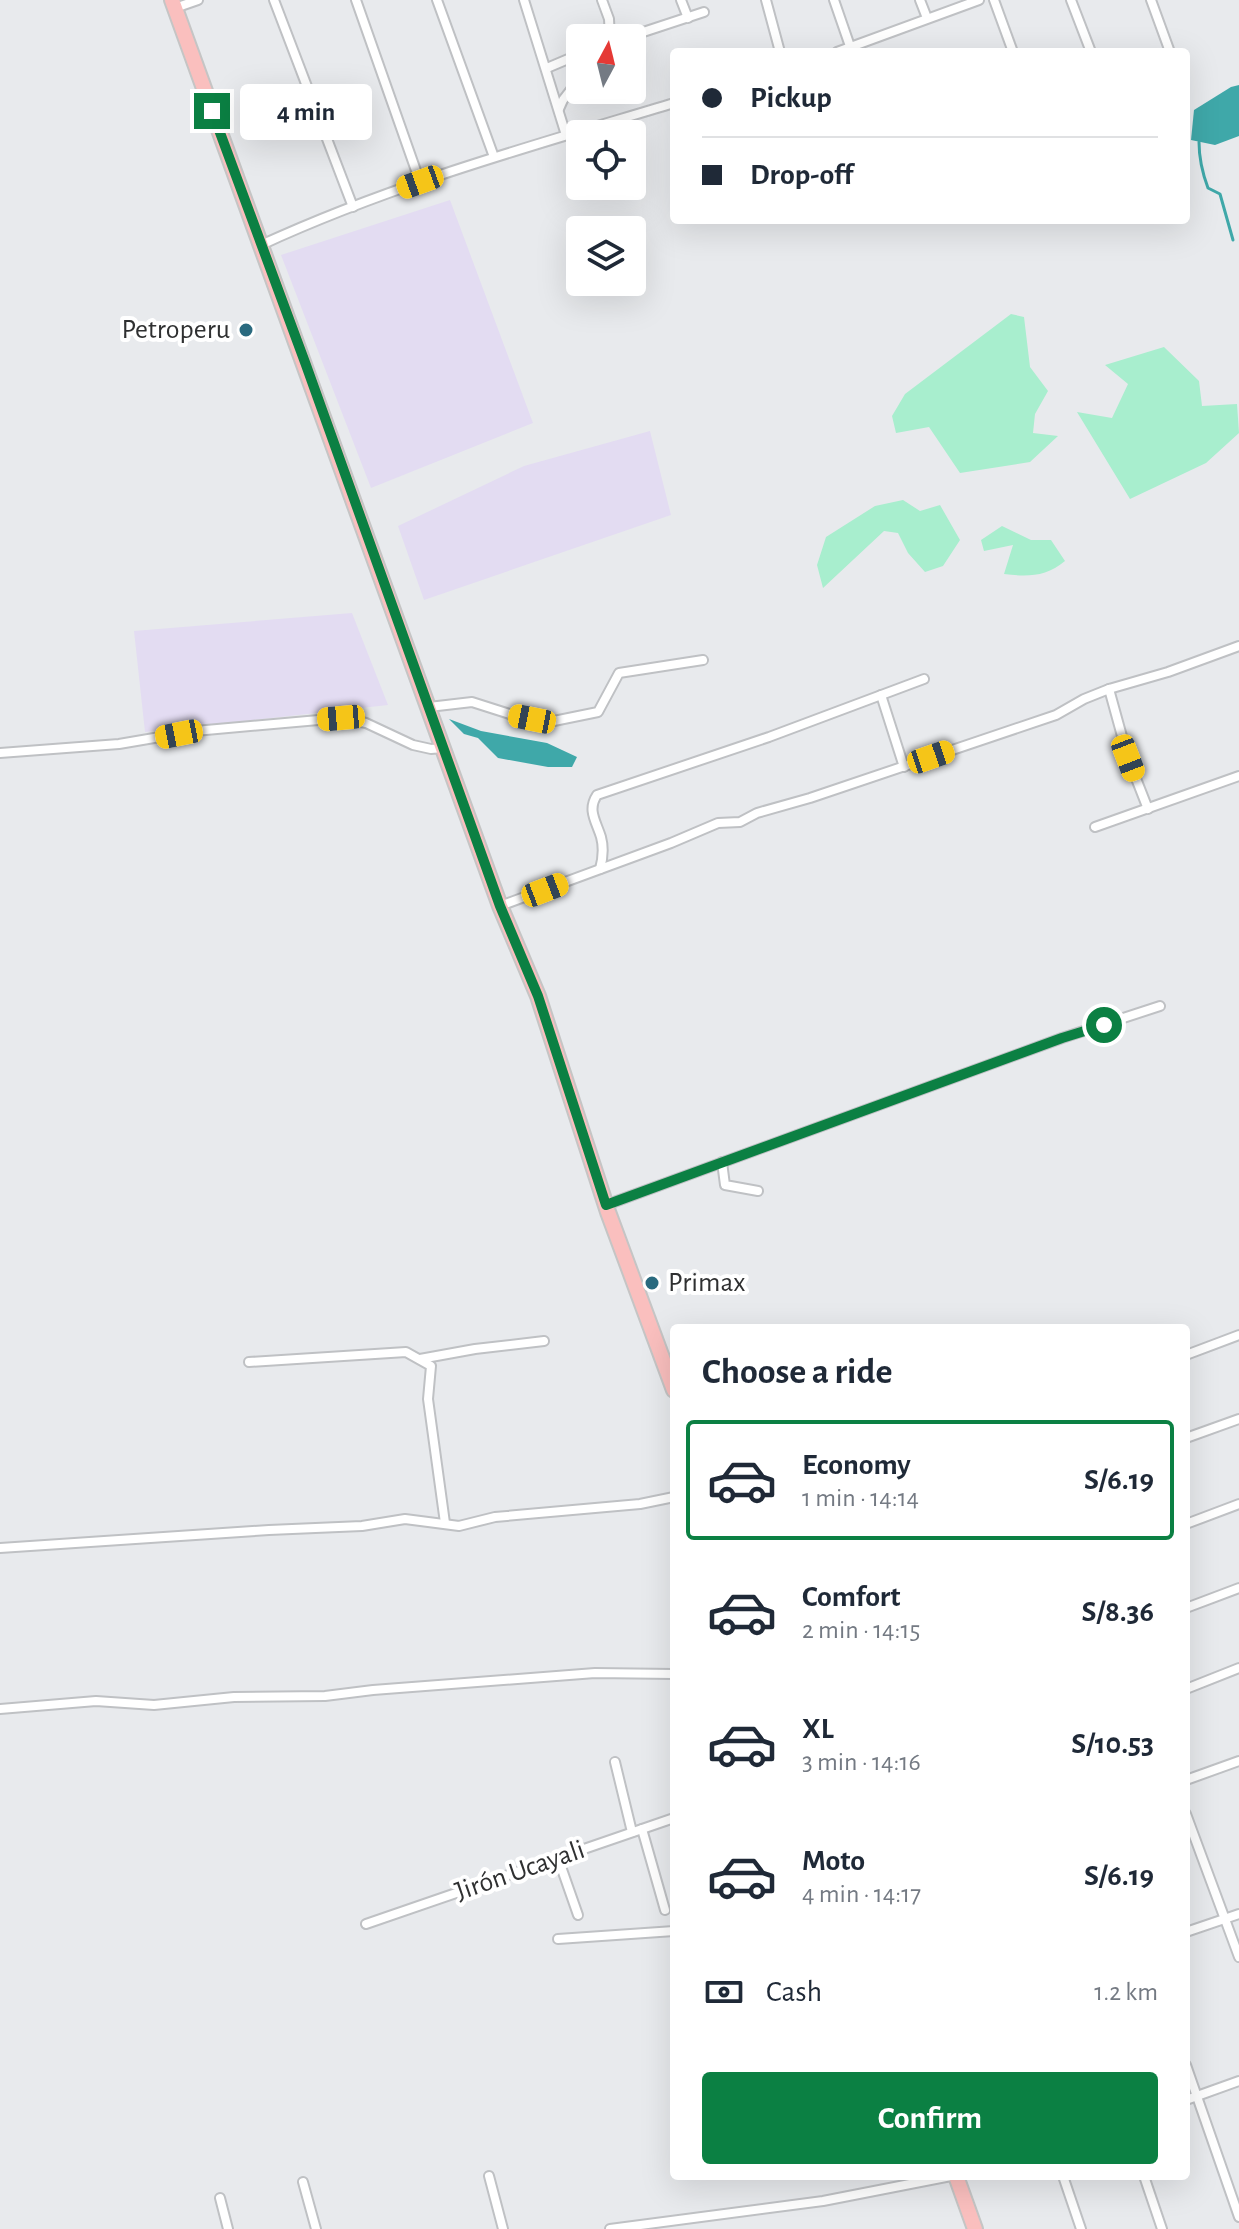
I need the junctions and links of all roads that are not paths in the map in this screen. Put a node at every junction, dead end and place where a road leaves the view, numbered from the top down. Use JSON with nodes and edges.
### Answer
{"nodes":[{"id":1,"x":198,"y":0,"type":"edge"},
{"id":2,"x":274,"y":0,"type":"edge"},
{"id":3,"x":356,"y":0,"type":"edge"},
{"id":4,"x":437,"y":0,"type":"edge"},
{"id":5,"x":524,"y":0,"type":"edge"},
{"id":6,"x":602,"y":0,"type":"edge"},
{"id":7,"x":681,"y":0,"type":"edge"},
{"id":8,"x":766,"y":0,"type":"edge"},
{"id":9,"x":834,"y":0,"type":"edge"},
{"id":10,"x":920,"y":0,"type":"edge"},
{"id":11,"x":979,"y":0,"type":"edge"},
{"id":12,"x":994,"y":0,"type":"edge"},
{"id":13,"x":1071,"y":0,"type":"edge"},
{"id":14,"x":1151,"y":0,"type":"edge"},
{"id":15,"x":173,"y":4,"type":"edge"},
{"id":16,"x":704,"y":12,"type":"dead end"},
{"id":17,"x":688,"y":18,"type":"junction"},
{"id":18,"x":927,"y":18,"type":"junction"},
{"id":19,"x":609,"y":24,"type":"edge"},
{"id":20,"x":646,"y":31,"type":"edge"},
{"id":21,"x":779,"y":48,"type":"edge"},
{"id":22,"x":850,"y":48,"type":"edge"},
{"id":23,"x":856,"y":48,"type":"edge"},
{"id":24,"x":1012,"y":48,"type":"edge"},
{"id":25,"x":1089,"y":48,"type":"edge"},
{"id":26,"x":1169,"y":48,"type":"edge"},
{"id":27,"x":566,"y":60,"type":"edge"},
{"id":28,"x":547,"y":68,"type":"junction"},
{"id":29,"x":566,"y":96,"type":"edge"},
{"id":30,"x":670,"y":104,"type":"edge"},
{"id":31,"x":559,"y":110,"type":"junction"},
{"id":32,"x":619,"y":120,"type":"edge"},
{"id":33,"x":566,"y":135,"type":"joint"},
{"id":34,"x":494,"y":157,"type":"junction"},
{"id":35,"x":420,"y":182,"type":"junction"},
{"id":36,"x":353,"y":207,"type":"junction"},
{"id":37,"x":261,"y":245,"type":"junction"},
{"id":38,"x":1239,"y":646,"type":"edge"},
{"id":39,"x":703,"y":660,"type":"dead end"},
{"id":40,"x":924,"y":679,"type":"dead end"},
{"id":41,"x":1109,"y":689,"type":"junction"},
{"id":42,"x":881,"y":695,"type":"junction"},
{"id":43,"x":429,"y":707,"type":"junction"},
{"id":44,"x":443,"y":748,"type":"junction"},
{"id":45,"x":0,"y":753,"type":"edge"},
{"id":46,"x":904,"y":767,"type":"junction"},
{"id":47,"x":1239,"y":776,"type":"edge"},
{"id":48,"x":1148,"y":809,"type":"junction"},
{"id":49,"x":1095,"y":827,"type":"dead end"},
{"id":50,"x":600,"y":869,"type":"junction"},
{"id":51,"x":500,"y":906,"type":"junction"},
{"id":52,"x":1160,"y":1006,"type":"dead end"},
{"id":53,"x":722,"y":1162,"type":"junction"},
{"id":54,"x":758,"y":1191,"type":"dead end"},
{"id":55,"x":606,"y":1205,"type":"junction"},
{"id":56,"x":1239,"y":1335,"type":"edge"},
{"id":57,"x":544,"y":1341,"type":"dead end"},
{"id":58,"x":1190,"y":1353,"type":"edge"},
{"id":59,"x":419,"y":1359,"type":"junction"},
{"id":60,"x":249,"y":1362,"type":"dead end"},
{"id":61,"x":670,"y":1379,"type":"edge"},
{"id":62,"x":1239,"y":1419,"type":"edge"},
{"id":63,"x":1190,"y":1437,"type":"edge"},
{"id":64,"x":670,"y":1498,"type":"edge"},
{"id":65,"x":1239,"y":1504,"type":"edge"},
{"id":66,"x":1190,"y":1522,"type":"edge"},
{"id":67,"x":445,"y":1523,"type":"junction"},
{"id":68,"x":0,"y":1548,"type":"edge"},
{"id":69,"x":1239,"y":1588,"type":"edge"},
{"id":70,"x":1190,"y":1606,"type":"edge"},
{"id":71,"x":1239,"y":1668,"type":"edge"},
{"id":72,"x":670,"y":1674,"type":"edge"},
{"id":73,"x":1190,"y":1687,"type":"edge"},
{"id":74,"x":0,"y":1709,"type":"edge"},
{"id":75,"x":1239,"y":1761,"type":"edge"},
{"id":76,"x":615,"y":1762,"type":"dead end"},
{"id":77,"x":1190,"y":1779,"type":"edge"},
{"id":78,"x":670,"y":1819,"type":"edge"},
{"id":79,"x":1190,"y":1825,"type":"edge"},
{"id":80,"x":642,"y":1829,"type":"junction"},
{"id":81,"x":632,"y":1832,"type":"junction"},
{"id":82,"x":558,"y":1858,"type":"junction"},
{"id":83,"x":665,"y":1910,"type":"dead end"},
{"id":84,"x":1239,"y":1914,"type":"edge"},
{"id":85,"x":578,"y":1915,"type":"dead end"},
{"id":86,"x":1225,"y":1919,"type":"junction"},
{"id":87,"x":366,"y":1924,"type":"dead end"},
{"id":88,"x":670,"y":1931,"type":"edge"},
{"id":89,"x":1190,"y":1931,"type":"edge"},
{"id":90,"x":558,"y":1939,"type":"dead end"},
{"id":91,"x":1239,"y":1957,"type":"edge"},
{"id":92,"x":1190,"y":2077,"type":"edge"},
{"id":93,"x":1239,"y":2081,"type":"edge"},
{"id":94,"x":1196,"y":2096,"type":"junction"},
{"id":95,"x":1190,"y":2098,"type":"edge"},
{"id":96,"x":489,"y":2176,"type":"dead end"},
{"id":97,"x":933,"y":2180,"type":"edge"},
{"id":98,"x":956,"y":2180,"type":"edge"},
{"id":99,"x":1064,"y":2180,"type":"edge"},
{"id":100,"x":1145,"y":2180,"type":"edge"},
{"id":101,"x":303,"y":2182,"type":"dead end"},
{"id":102,"x":220,"y":2198,"type":"dead end"},
{"id":103,"x":1239,"y":2217,"type":"edge"},
{"id":104,"x":228,"y":2229,"type":"edge"},
{"id":105,"x":316,"y":2229,"type":"edge"},
{"id":106,"x":503,"y":2229,"type":"edge"},
{"id":107,"x":610,"y":2229,"type":"edge"},
{"id":108,"x":975,"y":2229,"type":"edge"},
{"id":109,"x":1081,"y":2229,"type":"edge"},
{"id":110,"x":1162,"y":2229,"type":"edge"}],
"edges":[{"from":1,"to":15,"type":"street"},
{"from":2,"to":36,"type":"street"},
{"from":3,"to":35,"type":"street"},
{"from":4,"to":34,"type":"street"},
{"from":5,"to":28,"type":"street"},
{"from":6,"to":19,"type":"street"},
{"from":7,"to":17,"type":"street"},
{"from":8,"to":21,"type":"street"},
{"from":9,"to":22,"type":"street"},
{"from":10,"to":18,"type":"street"},
{"from":11,"to":18,"type":"street"},
{"from":12,"to":24,"type":"street"},
{"from":13,"to":25,"type":"street"},
{"from":14,"to":26,"type":"street"},
{"from":15,"to":37,"type":"highway"},
{"from":16,"to":17,"type":"street"},
{"from":17,"to":20,"type":"street"},
{"from":18,"to":23,"type":"street"},
{"from":27,"to":28,"type":"street"},
{"from":28,"to":31,"type":"street"},
{"from":29,"to":31,"type":"street"},
{"from":30,"to":32,"type":"street"},
{"from":31,"to":33,"type":"street"},
{"from":33,"to":34,"type":"street"},
{"from":34,"to":35,"type":"street"},
{"from":35,"to":36,"type":"street"},
{"from":36,"to":37,"type":"street"},
{"from":37,"to":43,"type":"highway"},
{"from":38,"to":41,"type":"street"},
{"from":39,"to":43,"type":"street"},
{"from":40,"to":42,"type":"street"},
{"from":41,"to":46,"type":"street"},
{"from":41,"to":48,"type":"street"},
{"from":42,"to":46,"type":"street"},
{"from":42,"to":50,"type":"street"},
{"from":43,"to":44,"type":"highway"},
{"from":44,"to":45,"type":"street"},
{"from":44,"to":51,"type":"highway"},
{"from":46,"to":50,"type":"street"},
{"from":47,"to":48,"type":"street"},
{"from":48,"to":49,"type":"street"},
{"from":50,"to":51,"type":"street"},
{"from":51,"to":55,"type":"highway"},
{"from":52,"to":53,"type":"street"},
{"from":53,"to":54,"type":"street"},
{"from":53,"to":55,"type":"street"},
{"from":55,"to":61,"type":"highway"},
{"from":56,"to":58,"type":"street"},
{"from":57,"to":59,"type":"street"},
{"from":59,"to":60,"type":"street"},
{"from":59,"to":67,"type":"street"},
{"from":62,"to":63,"type":"street"},
{"from":64,"to":67,"type":"street"},
{"from":65,"to":66,"type":"street"},
{"from":67,"to":68,"type":"street"},
{"from":69,"to":70,"type":"street"},
{"from":71,"to":73,"type":"street"},
{"from":72,"to":74,"type":"street"},
{"from":75,"to":77,"type":"street"},
{"from":76,"to":81,"type":"street"},
{"from":78,"to":80,"type":"street","name":"Jirón Ucayali"},
{"from":79,"to":86,"type":"street"},
{"from":80,"to":81,"type":"street","name":"Jirón Ucayali"},
{"from":80,"to":83,"type":"street"},
{"from":81,"to":82,"type":"street","name":"Jirón Ucayali"},
{"from":82,"to":85,"type":"street"},
{"from":82,"to":87,"type":"street","name":"Jirón Ucayali"},
{"from":84,"to":86,"type":"street"},
{"from":86,"to":89,"type":"street"},
{"from":86,"to":91,"type":"street"},
{"from":88,"to":90,"type":"street"},
{"from":92,"to":94,"type":"street"},
{"from":93,"to":94,"type":"street"},
{"from":94,"to":95,"type":"street"},
{"from":94,"to":103,"type":"street"},
{"from":96,"to":106,"type":"street"},
{"from":97,"to":107,"type":"street"},
{"from":98,"to":108,"type":"highway"},
{"from":99,"to":109,"type":"street"},
{"from":100,"to":110,"type":"street"},
{"from":101,"to":105,"type":"street"},
{"from":102,"to":104,"type":"street"}]}
